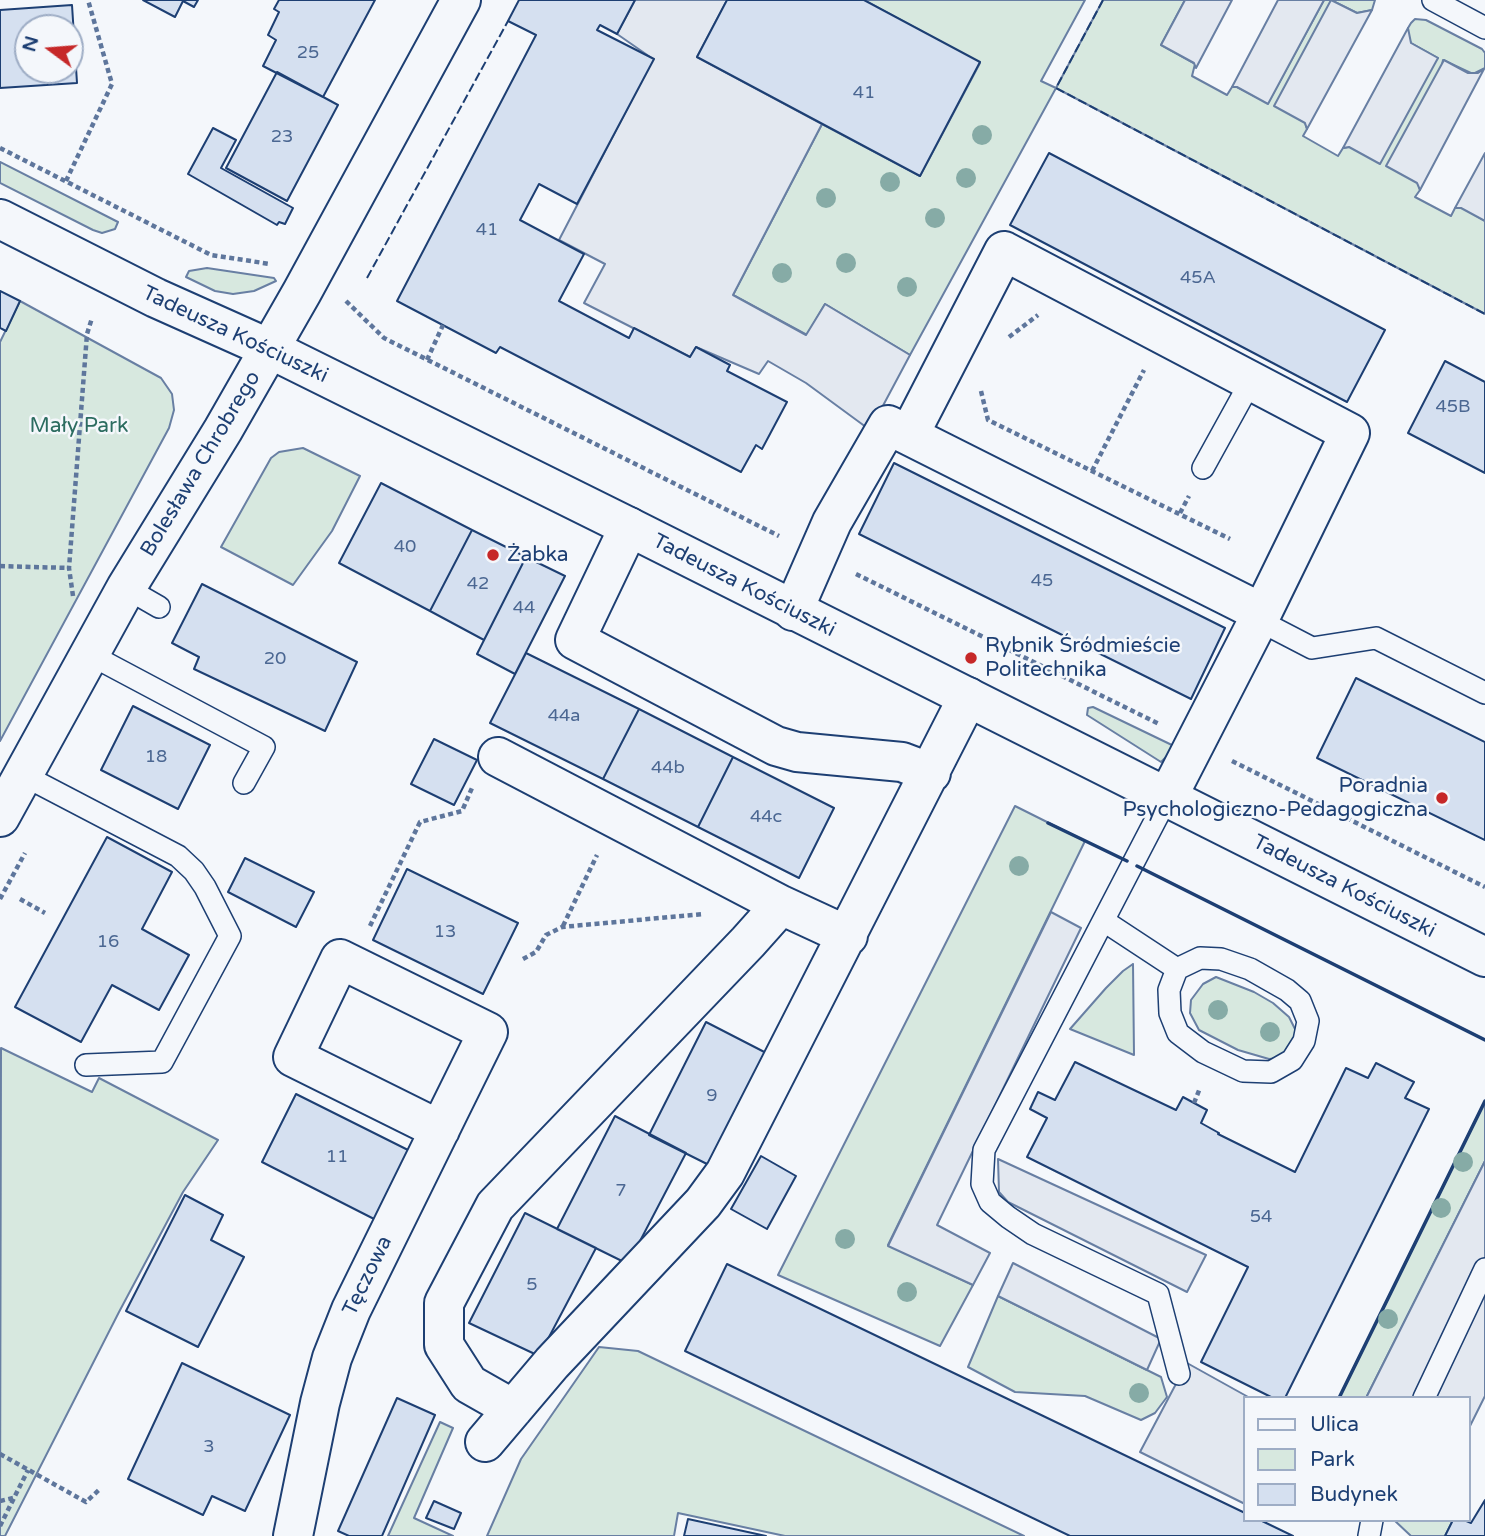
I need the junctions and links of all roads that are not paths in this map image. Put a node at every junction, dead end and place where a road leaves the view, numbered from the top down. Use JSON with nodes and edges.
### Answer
{"nodes":[{"id":1,"x":461,"y":0,"type":"edge"},
{"id":2,"x":1433,"y":0,"type":"edge"},
{"id":3,"x":1485,"y":28,"type":"edge"},
{"id":4,"x":0,"y":219,"type":"edge"},
{"id":5,"x":270,"y":349,"type":"junction"},
{"id":6,"x":1251,"y":381,"type":"junction"},
{"id":7,"x":909,"y":435,"type":"junction"},
{"id":8,"x":1203,"y":468,"type":"dead end"},
{"id":9,"x":629,"y":527,"type":"junction"},
{"id":10,"x":126,"y":588,"type":"junction"},
{"id":11,"x":159,"y":607,"type":"dead end"},
{"id":12,"x":793,"y":611,"type":"junction"},
{"id":13,"x":1260,"y":616,"type":"junction"},
{"id":14,"x":89,"y":654,"type":"junction"},
{"id":15,"x":1485,"y":693,"type":"edge"},
{"id":16,"x":968,"y":697,"type":"junction"},
{"id":17,"x":498,"y":757,"type":"road end"},
{"id":18,"x":931,"y":773,"type":"junction"},
{"id":19,"x":23,"y":775,"type":"junction"},
{"id":20,"x":244,"y":783,"type":"dead end"},
{"id":21,"x":1167,"y":798,"type":"junction"},
{"id":22,"x":0,"y":817,"type":"edge"},
{"id":23,"x":769,"y":899,"type":"junction"},
{"id":24,"x":1104,"y":921,"type":"junction"},
{"id":25,"x":848,"y":936,"type":"junction"},
{"id":26,"x":1485,"y":957,"type":"edge"},
{"id":27,"x":1177,"y":969,"type":"junction"},
{"id":28,"x":86,"y":1065,"type":"dead end"},
{"id":29,"x":440,"y":1130,"type":"junction"},
{"id":30,"x":1485,"y":1269,"type":"edge"},
{"id":31,"x":1179,"y":1374,"type":"dead end"},
{"id":32,"x":1425,"y":1396,"type":"edge"},
{"id":33,"x":513,"y":1409,"type":"junction"},
{"id":34,"x":485,"y":1443,"type":"dead end"},
{"id":35,"x":293,"y":1536,"type":"edge"}],
"edges":[{"from":1,"to":5,"type":"street","name":"Bolesława Chrobrego"},
{"from":2,"to":3,"type":"lane"},
{"from":4,"to":5,"type":"street","name":"Tadeusza Kościuszki"},
{"from":5,"to":9,"type":"street","name":"Tadeusza Kościuszki"},
{"from":5,"to":10,"type":"street","name":"Bolesława Chrobrego"},
{"from":6,"to":7,"type":"street"},
{"from":6,"to":8,"type":"lane"},
{"from":6,"to":13,"type":"street"},
{"from":7,"to":12,"type":"street"},
{"from":7,"to":13,"type":"street"},
{"from":9,"to":12,"type":"street","name":"Tadeusza Kościuszki"},
{"from":9,"to":18,"type":"street"},
{"from":10,"to":11,"type":"lane"},
{"from":10,"to":14,"type":"street","name":"Bolesława Chrobrego"},
{"from":12,"to":16,"type":"street","name":"Tadeusza Kościuszki"},
{"from":13,"to":15,"type":"lane"},
{"from":13,"to":21,"type":"street"},
{"from":14,"to":19,"type":"street","name":"Bolesława Chrobrego"},
{"from":14,"to":20,"type":"lane"},
{"from":16,"to":18,"type":"street"},
{"from":16,"to":21,"type":"street","name":"Tadeusza Kościuszki"},
{"from":17,"to":23,"type":"street"},
{"from":18,"to":25,"type":"street"},
{"from":19,"to":22,"type":"street","name":"Bolesława Chrobrego"},
{"from":19,"to":28,"type":"lane"},
{"from":21,"to":24,"type":"lane"},
{"from":21,"to":26,"type":"street","name":"Tadeusza Kościuszki"},
{"from":23,"to":25,"type":"street"},
{"from":23,"to":33,"type":"street"},
{"from":24,"to":27,"type":"lane"},
{"from":24,"to":31,"type":"lane"},
{"from":25,"to":33,"type":"street"},
{"from":27,"to":27,"type":"lane"},
{"from":29,"to":29,"type":"street","name":"Tęczowa"},
{"from":29,"to":35,"type":"street","name":"Tęczowa"},
{"from":30,"to":32,"type":"lane"},
{"from":33,"to":34,"type":"street"}]}
